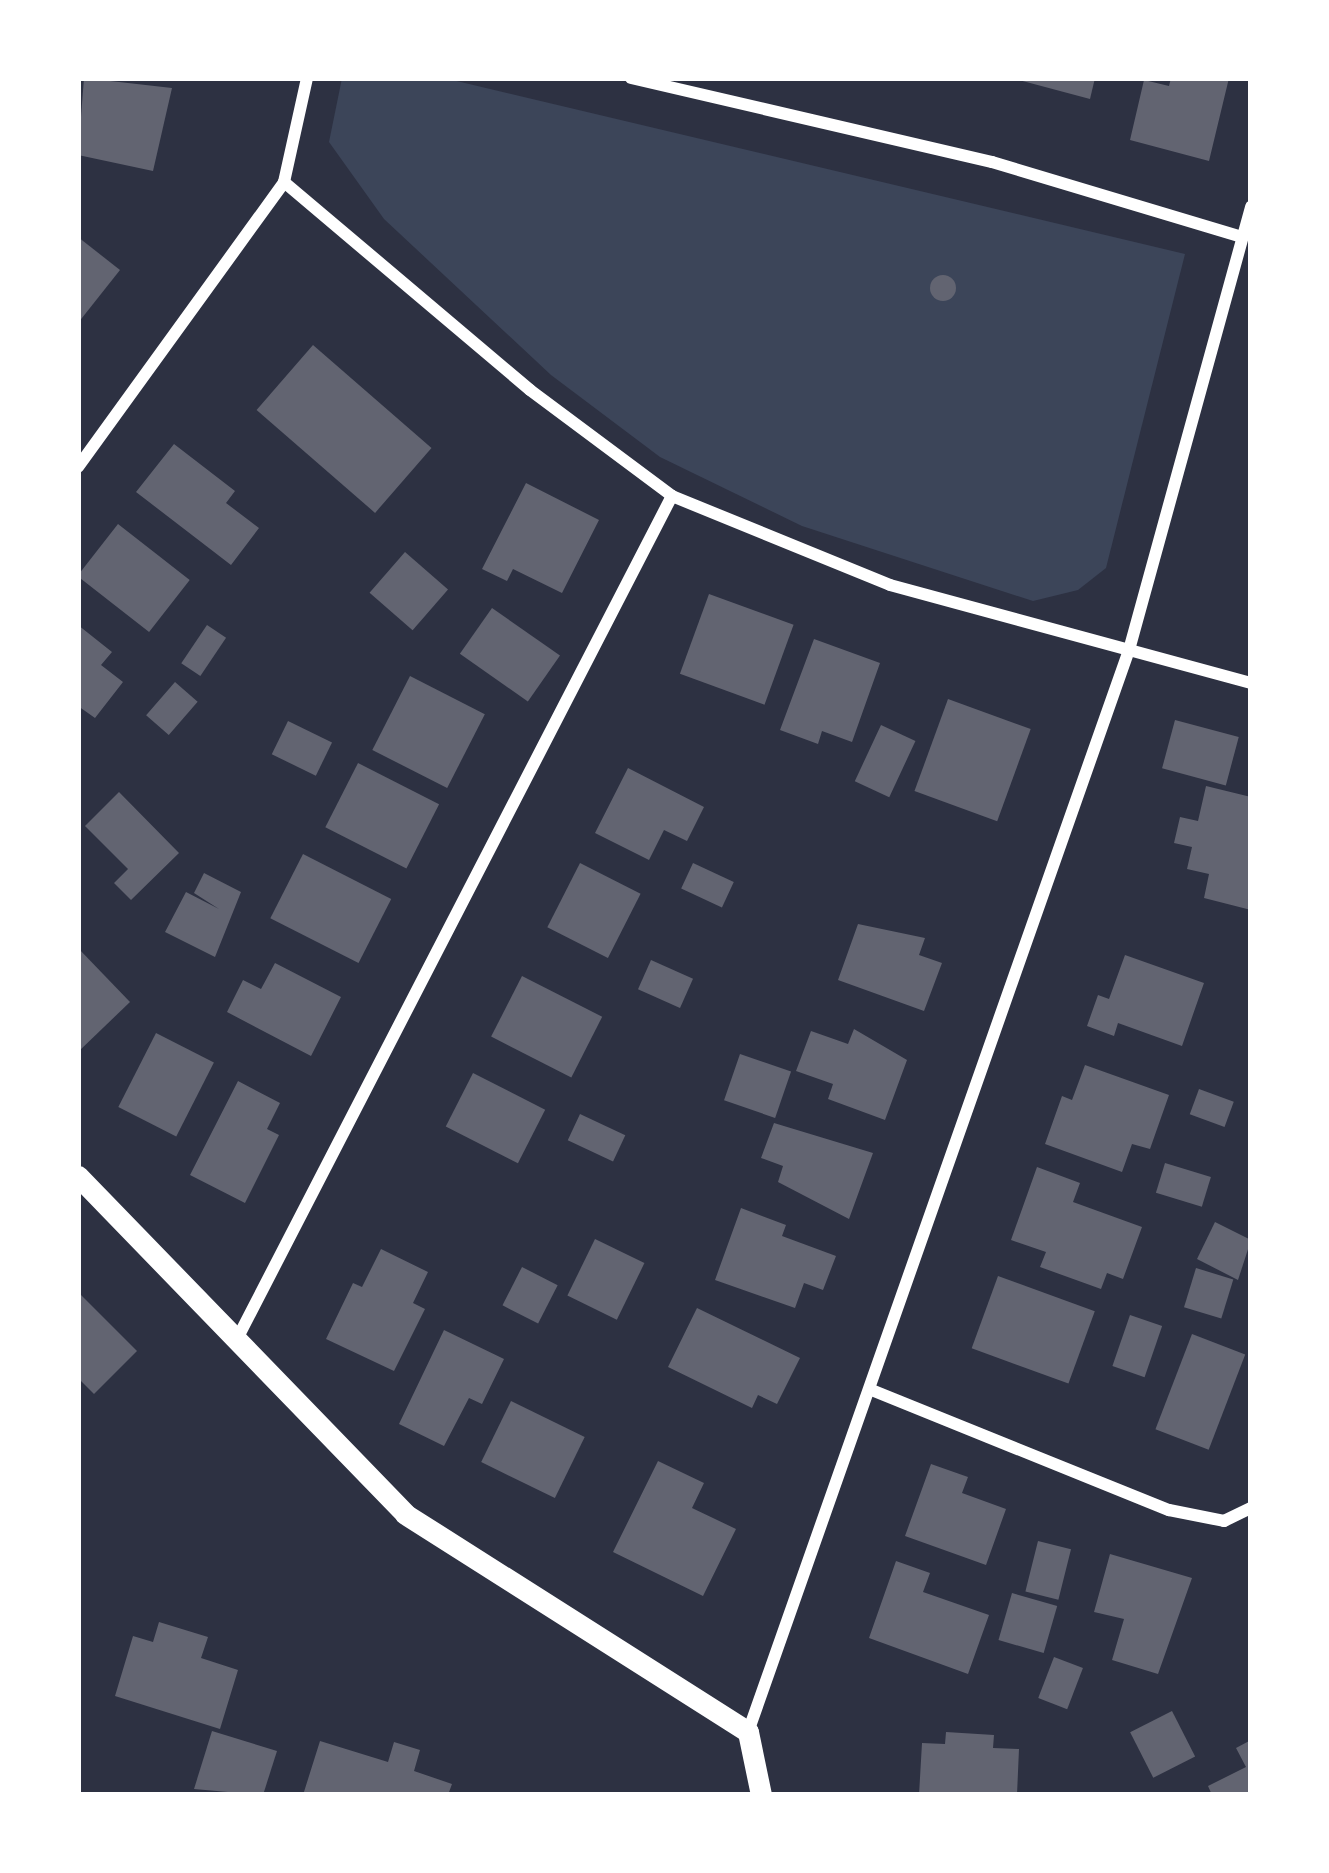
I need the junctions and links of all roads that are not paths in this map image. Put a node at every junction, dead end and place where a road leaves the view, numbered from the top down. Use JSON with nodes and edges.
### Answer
{"nodes":[{"id":1,"x":307,"y":78,"type":"edge"},
{"id":2,"x":631,"y":78,"type":"edge"},
{"id":3,"x":284,"y":182,"type":"junction"},
{"id":4,"x":1251,"y":206,"type":"edge"},
{"id":5,"x":1242,"y":237,"type":"junction"},
{"id":6,"x":78,"y":467,"type":"edge"},
{"id":7,"x":672,"y":496,"type":"junction"},
{"id":8,"x":1129,"y":650,"type":"junction"},
{"id":9,"x":1251,"y":682,"type":"edge"},
{"id":10,"x":78,"y":1176,"type":"edge"},
{"id":11,"x":236,"y":1341,"type":"junction"},
{"id":12,"x":874,"y":1391,"type":"junction"},
{"id":13,"x":1251,"y":1508,"type":"edge"},
{"id":14,"x":748,"y":1732,"type":"junction"},
{"id":15,"x":761,"y":1795,"type":"edge"}],
"edges":[{"from":1,"to":3,"type":"street"},
{"from":2,"to":5,"type":"street"},
{"from":3,"to":6,"type":"street"},
{"from":3,"to":7,"type":"street"},
{"from":4,"to":5,"type":"street"},
{"from":5,"to":8,"type":"street"},
{"from":7,"to":8,"type":"street"},
{"from":7,"to":11,"type":"street"},
{"from":8,"to":9,"type":"street"},
{"from":8,"to":12,"type":"street"},
{"from":10,"to":11,"type":"street"},
{"from":11,"to":14,"type":"street"},
{"from":12,"to":13,"type":"street"},
{"from":12,"to":14,"type":"street"},
{"from":14,"to":15,"type":"street"}]}
